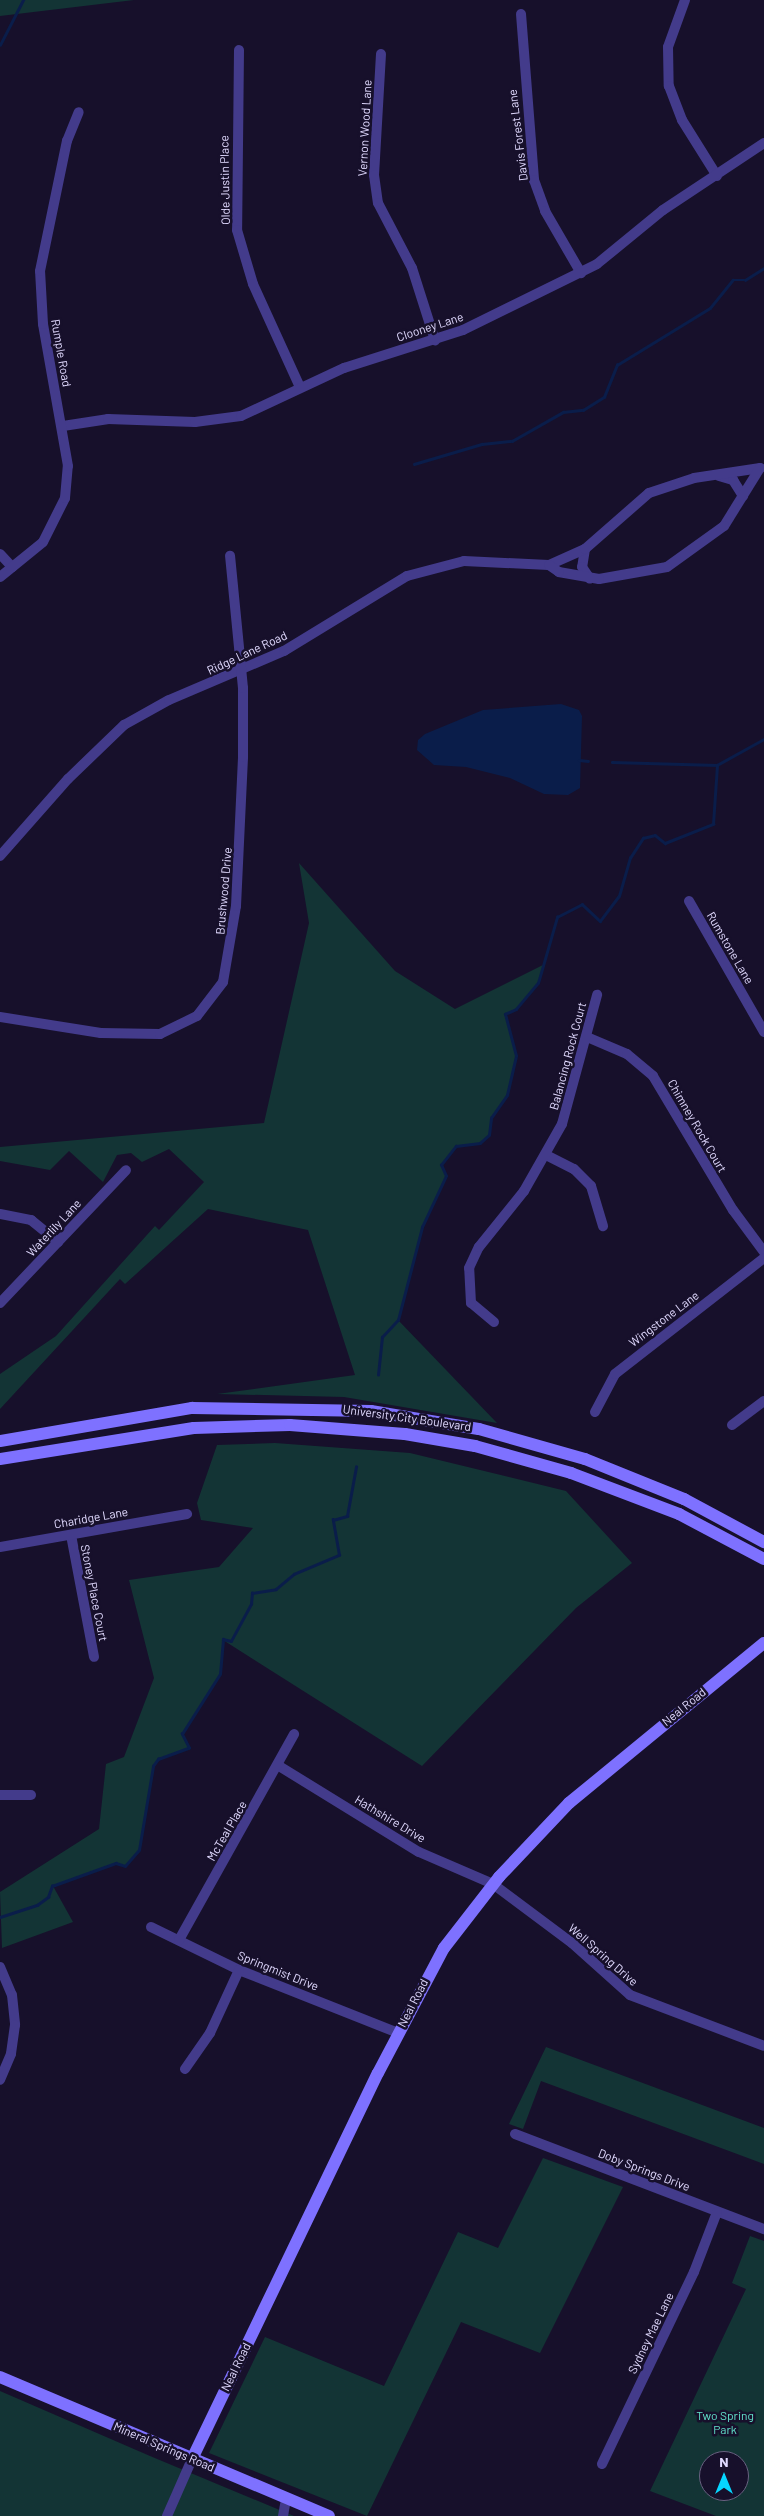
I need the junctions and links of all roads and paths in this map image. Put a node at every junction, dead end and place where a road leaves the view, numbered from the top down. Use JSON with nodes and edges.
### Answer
{"nodes":[{"id":1,"x":685,"y":0,"type":"edge"},
{"id":2,"x":521,"y":14,"type":"dead end"},
{"id":3,"x":239,"y":50,"type":"dead end"},
{"id":4,"x":381,"y":54,"type":"dead end"},
{"id":5,"x":80,"y":112,"type":"dead end"},
{"id":6,"x":764,"y":143,"type":"edge"},
{"id":7,"x":717,"y":176,"type":"junction"},
{"id":8,"x":581,"y":273,"type":"junction"},
{"id":9,"x":435,"y":340,"type":"junction"},
{"id":10,"x":300,"y":387,"type":"junction"},
{"id":11,"x":63,"y":426,"type":"junction"},
{"id":12,"x":762,"y":465,"type":"edge"},
{"id":13,"x":716,"y":475,"type":"junction"},
{"id":14,"x":742,"y":496,"type":"junction"},
{"id":15,"x":585,"y":549,"type":"junction"},
{"id":16,"x":0,"y":554,"type":"edge"},
{"id":17,"x":230,"y":556,"type":"dead end"},
{"id":18,"x":549,"y":565,"type":"junction"},
{"id":19,"x":12,"y":567,"type":"junction"},
{"id":20,"x":0,"y":577,"type":"edge"},
{"id":21,"x":590,"y":579,"type":"junction"},
{"id":22,"x":238,"y":673,"type":"junction"},
{"id":23,"x":0,"y":856,"type":"edge"},
{"id":24,"x":689,"y":902,"type":"dead end"},
{"id":25,"x":597,"y":995,"type":"dead end"},
{"id":26,"x":0,"y":1017,"type":"edge"},
{"id":27,"x":764,"y":1032,"type":"edge"},
{"id":28,"x":587,"y":1037,"type":"junction"},
{"id":29,"x":546,"y":1154,"type":"junction"},
{"id":30,"x":126,"y":1170,"type":"dead end"},
{"id":31,"x":0,"y":1214,"type":"edge"},
{"id":32,"x":603,"y":1226,"type":"dead end"},
{"id":33,"x":58,"y":1242,"type":"junction"},
{"id":34,"x":764,"y":1252,"type":"edge"},
{"id":35,"x":764,"y":1258,"type":"edge"},
{"id":36,"x":0,"y":1303,"type":"edge"},
{"id":37,"x":494,"y":1322,"type":"dead end"},
{"id":38,"x":764,"y":1402,"type":"edge"},
{"id":39,"x":595,"y":1412,"type":"dead end"},
{"id":40,"x":732,"y":1425,"type":"dead end"},
{"id":41,"x":0,"y":1440,"type":"edge"},
{"id":42,"x":0,"y":1459,"type":"edge"},
{"id":43,"x":186,"y":1514,"type":"dead end"},
{"id":44,"x":71,"y":1535,"type":"junction"},
{"id":45,"x":764,"y":1542,"type":"edge"},
{"id":46,"x":0,"y":1547,"type":"edge"},
{"id":47,"x":764,"y":1559,"type":"edge"},
{"id":48,"x":764,"y":1643,"type":"edge"},
{"id":49,"x":94,"y":1657,"type":"dead end"},
{"id":50,"x":294,"y":1734,"type":"dead end"},
{"id":51,"x":279,"y":1766,"type":"junction"},
{"id":52,"x":31,"y":1794,"type":"dead end"},
{"id":53,"x":0,"y":1795,"type":"edge"},
{"id":54,"x":493,"y":1884,"type":"junction"},
{"id":55,"x":151,"y":1927,"type":"dead end"},
{"id":56,"x":179,"y":1940,"type":"junction"},
{"id":57,"x":0,"y":1967,"type":"edge"},
{"id":58,"x":239,"y":1970,"type":"junction"},
{"id":59,"x":398,"y":2033,"type":"junction"},
{"id":60,"x":764,"y":2046,"type":"edge"},
{"id":61,"x":185,"y":2069,"type":"dead end"},
{"id":62,"x":0,"y":2080,"type":"edge"},
{"id":63,"x":515,"y":2134,"type":"dead end"},
{"id":64,"x":717,"y":2212,"type":"junction"},
{"id":65,"x":764,"y":2229,"type":"edge"},
{"id":66,"x":0,"y":2377,"type":"edge"},
{"id":67,"x":192,"y":2459,"type":"junction"},
{"id":68,"x":602,"y":2464,"type":"dead end"},
{"id":69,"x":286,"y":2499,"type":"junction"},
{"id":70,"x":167,"y":2516,"type":"edge"},
{"id":71,"x":283,"y":2516,"type":"edge"},
{"id":72,"x":329,"y":2516,"type":"edge"}],
"edges":[{"from":1,"to":7,"type":"street"},
{"from":2,"to":8,"type":"street","name":"Davis Forest Lane"},
{"from":3,"to":10,"type":"street","name":"Olde Justin Place"},
{"from":4,"to":9,"type":"street","name":"Vernon Wood Lane"},
{"from":5,"to":11,"type":"street","name":"Rumple Road"},
{"from":6,"to":7,"type":"street","name":"Clooney Lane"},
{"from":7,"to":8,"type":"street","name":"Clooney Lane"},
{"from":8,"to":9,"type":"street","name":"Clooney Lane"},
{"from":9,"to":10,"type":"street","name":"Clooney Lane"},
{"from":10,"to":11,"type":"street","name":"Clooney Lane"},
{"from":11,"to":19,"type":"street","name":"Rumple Road"},
{"from":12,"to":13,"type":"street","name":"Ridge Lane Road"},
{"from":12,"to":14,"type":"street","name":"Ridge Lane Road"},
{"from":13,"to":14,"type":"street"},
{"from":13,"to":15,"type":"street","name":"Ridge Lane Road"},
{"from":14,"to":21,"type":"street","name":"Ridge Lane Road"},
{"from":15,"to":18,"type":"street","name":"Ridge Lane Road"},
{"from":15,"to":21,"type":"street"},
{"from":16,"to":19,"type":"street"},
{"from":17,"to":22,"type":"street","name":"Brushwood Drive"},
{"from":18,"to":21,"type":"street","name":"Ridge Lane Road"},
{"from":18,"to":22,"type":"street","name":"Ridge Lane Road"},
{"from":19,"to":20,"type":"street","name":"Rumple Road"},
{"from":22,"to":23,"type":"street","name":"Ridge Lane Road"},
{"from":22,"to":26,"type":"street","name":"Brushwood Drive"},
{"from":24,"to":27,"type":"street","name":"Rumstone Lane"},
{"from":25,"to":28,"type":"street","name":"Balancing Rock Court"},
{"from":28,"to":29,"type":"street","name":"Balancing Rock Court"},
{"from":28,"to":34,"type":"street","name":"Chimney Rock Court"},
{"from":29,"to":32,"type":"street"},
{"from":29,"to":37,"type":"street","name":"Balancing Rock Court"},
{"from":30,"to":33,"type":"street","name":"Waterlily Lane"},
{"from":31,"to":33,"type":"street"},
{"from":33,"to":36,"type":"street","name":"Waterlily Lane"},
{"from":35,"to":39,"type":"street","name":"Wingstone Lane"},
{"from":38,"to":40,"type":"street"},
{"from":41,"to":45,"type":"main road","name":"University City Boulevard"},
{"from":42,"to":47,"type":"main road","name":"University City Boulevard"},
{"from":43,"to":44,"type":"street","name":"Charidge Lane"},
{"from":44,"to":46,"type":"street","name":"Charidge Lane"},
{"from":44,"to":49,"type":"street","name":"Stoney Place Court"},
{"from":48,"to":54,"type":"main road","name":"Neal Road"},
{"from":50,"to":51,"type":"street","name":"McTeal Place"},
{"from":51,"to":54,"type":"street","name":"Hathshire Drive"},
{"from":51,"to":56,"type":"street","name":"McTeal Place"},
{"from":52,"to":53,"type":"street"},
{"from":54,"to":59,"type":"main road","name":"Neal Road"},
{"from":54,"to":60,"type":"street","name":"Well Spring Drive"},
{"from":55,"to":56,"type":"street","name":"Springmist Drive"},
{"from":56,"to":58,"type":"street","name":"Springmist Drive"},
{"from":57,"to":62,"type":"street"},
{"from":58,"to":59,"type":"street","name":"Springmist Drive"},
{"from":58,"to":61,"type":"street"},
{"from":59,"to":67,"type":"main road","name":"Neal Road"},
{"from":63,"to":64,"type":"street","name":"Doby Springs Drive"},
{"from":64,"to":65,"type":"street","name":"Doby Springs Drive"},
{"from":64,"to":68,"type":"street","name":"Sydney Mae Lane"},
{"from":66,"to":67,"type":"main road","name":"Mineral Springs Road"},
{"from":67,"to":69,"type":"main road","name":"Mineral Springs Road"},
{"from":67,"to":70,"type":"street"},
{"from":69,"to":71,"type":"street"},
{"from":69,"to":72,"type":"main road","name":"Mineral Springs Road"}]}
